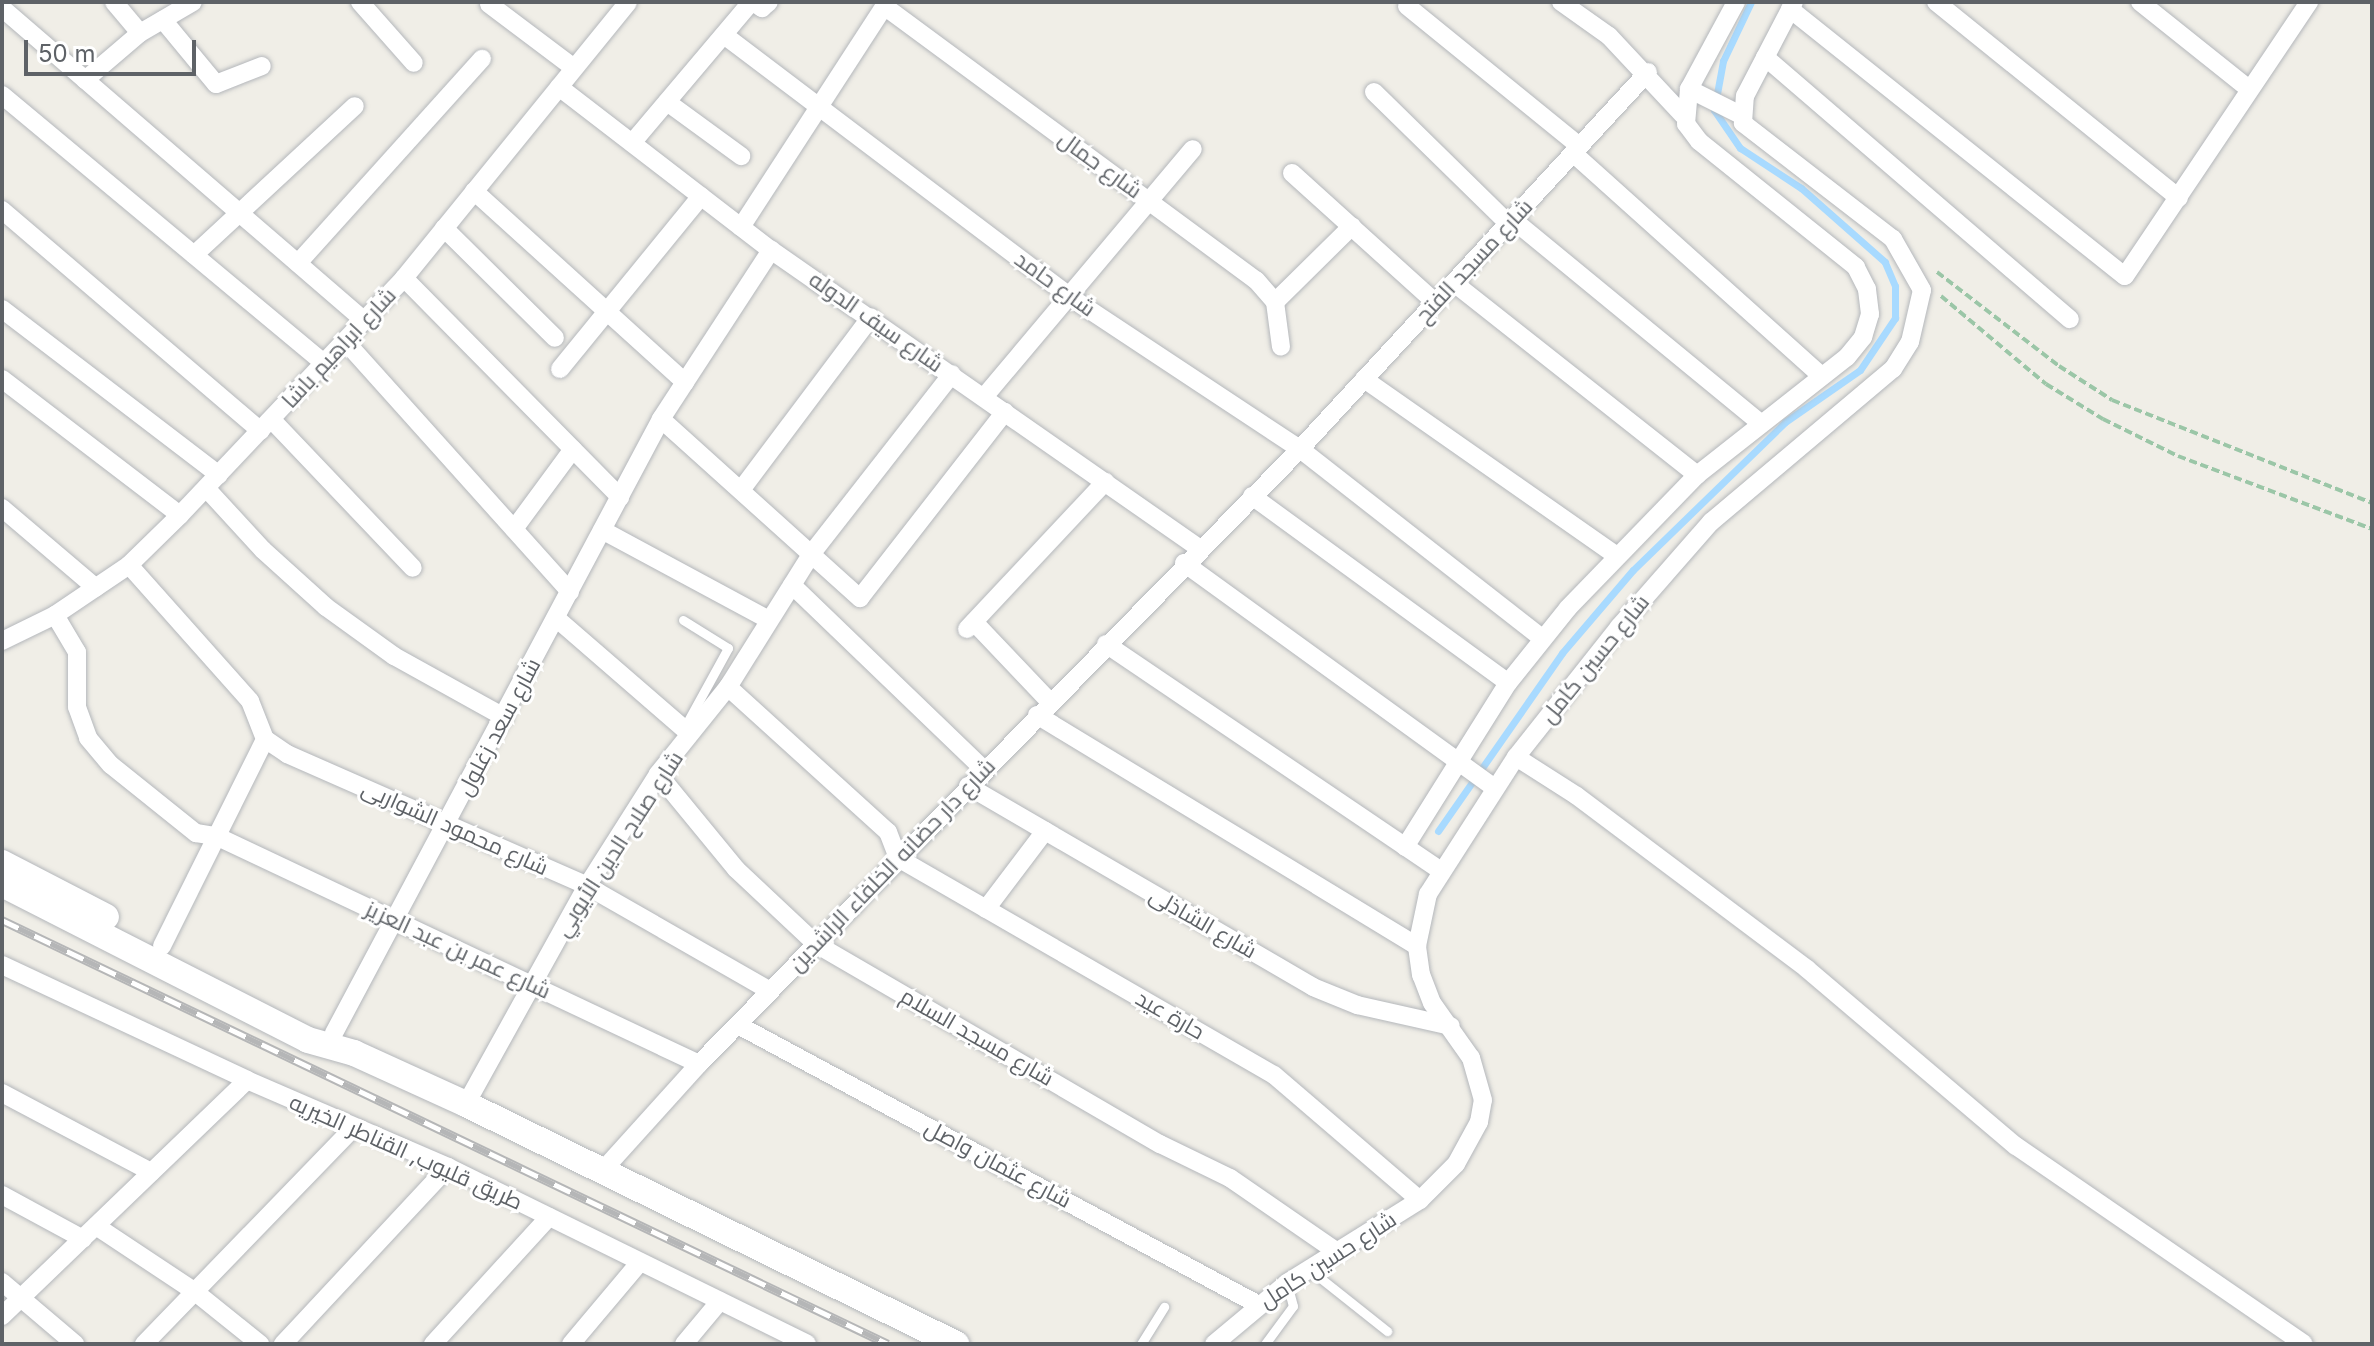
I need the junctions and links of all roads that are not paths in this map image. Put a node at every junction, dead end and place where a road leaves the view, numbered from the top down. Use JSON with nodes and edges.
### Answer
{"nodes":[{"id":1,"x":114,"y":2,"type":"edge"},
{"id":2,"x":193,"y":2,"type":"edge"},
{"id":3,"x":360,"y":2,"type":"edge"},
{"id":4,"x":628,"y":2,"type":"edge"},
{"id":5,"x":752,"y":2,"type":"edge"},
{"id":6,"x":769,"y":2,"type":"edge"},
{"id":7,"x":1561,"y":2,"type":"edge"},
{"id":8,"x":1736,"y":2,"type":"edge"},
{"id":9,"x":1936,"y":2,"type":"edge"},
{"id":10,"x":2140,"y":2,"type":"edge"},
{"id":11,"x":489,"y":4,"type":"dead end"},
{"id":12,"x":886,"y":4,"type":"edge"},
{"id":13,"x":2304,"y":4,"type":"edge"},
{"id":14,"x":1407,"y":6,"type":"dead end"},
{"id":15,"x":1792,"y":6,"type":"edge"},
{"id":16,"x":2,"y":8,"type":"edge"},
{"id":17,"x":163,"y":20,"type":"junction"},
{"id":18,"x":140,"y":33,"type":"junction"},
{"id":19,"x":724,"y":35,"type":"junction"},
{"id":20,"x":1765,"y":57,"type":"junction"},
{"id":21,"x":482,"y":59,"type":"dead end"},
{"id":22,"x":414,"y":63,"type":"dead end"},
{"id":23,"x":262,"y":66,"type":"dead end"},
{"id":24,"x":574,"y":68,"type":"junction"},
{"id":25,"x":1648,"y":72,"type":"junction"},
{"id":26,"x":85,"y":80,"type":"junction"},
{"id":27,"x":559,"y":87,"type":"junction"},
{"id":28,"x":1689,"y":89,"type":"junction"},
{"id":29,"x":2249,"y":89,"type":"junction"},
{"id":30,"x":1374,"y":92,"type":"dead end"},
{"id":31,"x":2,"y":95,"type":"edge"},
{"id":32,"x":667,"y":102,"type":"junction"},
{"id":33,"x":820,"y":104,"type":"junction"},
{"id":34,"x":355,"y":106,"type":"dead end"},
{"id":35,"x":1683,"y":115,"type":"junction"},
{"id":36,"x":1741,"y":115,"type":"junction"},
{"id":37,"x":632,"y":143,"type":"junction"},
{"id":38,"x":1193,"y":149,"type":"dead end"},
{"id":39,"x":1576,"y":150,"type":"junction"},
{"id":40,"x":741,"y":156,"type":"dead end"},
{"id":41,"x":1292,"y":173,"type":"dead end"},
{"id":42,"x":474,"y":191,"type":"junction"},
{"id":43,"x":701,"y":196,"type":"junction"},
{"id":44,"x":2179,"y":198,"type":"junction"},
{"id":45,"x":1149,"y":201,"type":"junction"},
{"id":46,"x":2,"y":210,"type":"edge"},
{"id":47,"x":242,"y":215,"type":"junction"},
{"id":48,"x":1510,"y":221,"type":"junction"},
{"id":49,"x":1352,"y":226,"type":"junction"},
{"id":50,"x":741,"y":227,"type":"junction"},
{"id":51,"x":444,"y":228,"type":"junction"},
{"id":52,"x":771,"y":250,"type":"junction"},
{"id":53,"x":194,"y":255,"type":"junction"},
{"id":54,"x":298,"y":263,"type":"junction"},
{"id":55,"x":404,"y":278,"type":"junction"},
{"id":56,"x":1454,"y":283,"type":"junction"},
{"id":57,"x":1070,"y":297,"type":"junction"},
{"id":58,"x":1275,"y":302,"type":"junction"},
{"id":59,"x":1435,"y":302,"type":"junction"},
{"id":60,"x":2,"y":309,"type":"edge"},
{"id":61,"x":607,"y":311,"type":"junction"},
{"id":62,"x":871,"y":317,"type":"junction"},
{"id":63,"x":2070,"y":319,"type":"dead end"},
{"id":64,"x":364,"y":321,"type":"junction"},
{"id":65,"x":555,"y":338,"type":"dead end"},
{"id":66,"x":345,"y":341,"type":"junction"},
{"id":67,"x":1281,"y":347,"type":"dead end"},
{"id":68,"x":324,"y":363,"type":"junction"},
{"id":69,"x":560,"y":369,"type":"dead end"},
{"id":70,"x":952,"y":374,"type":"junction"},
{"id":71,"x":1820,"y":375,"type":"junction"},
{"id":72,"x":2,"y":379,"type":"edge"},
{"id":73,"x":1364,"y":379,"type":"junction"},
{"id":74,"x":685,"y":382,"type":"junction"},
{"id":75,"x":984,"y":397,"type":"junction"},
{"id":76,"x":1005,"y":412,"type":"junction"},
{"id":77,"x":661,"y":419,"type":"junction"},
{"id":78,"x":1759,"y":422,"type":"junction"},
{"id":79,"x":266,"y":425,"type":"junction"},
{"id":80,"x":573,"y":449,"type":"junction"},
{"id":81,"x":1300,"y":449,"type":"junction"},
{"id":82,"x":1697,"y":475,"type":"junction"},
{"id":83,"x":212,"y":482,"type":"junction"},
{"id":84,"x":1105,"y":482,"type":"junction"},
{"id":85,"x":741,"y":490,"type":"junction"},
{"id":86,"x":1252,"y":496,"type":"junction"},
{"id":87,"x":620,"y":497,"type":"junction"},
{"id":88,"x":2,"y":508,"type":"edge"},
{"id":89,"x":180,"y":515,"type":"junction"},
{"id":90,"x":514,"y":529,"type":"junction"},
{"id":91,"x":602,"y":530,"type":"junction"},
{"id":92,"x":1199,"y":548,"type":"junction"},
{"id":93,"x":812,"y":553,"type":"junction"},
{"id":94,"x":1617,"y":556,"type":"junction"},
{"id":95,"x":1184,"y":563,"type":"junction"},
{"id":96,"x":129,"y":565,"type":"junction"},
{"id":97,"x":413,"y":568,"type":"dead end"},
{"id":98,"x":792,"y":585,"type":"junction"},
{"id":99,"x":96,"y":588,"type":"junction"},
{"id":100,"x":570,"y":592,"type":"junction"},
{"id":101,"x":55,"y":615,"type":"junction"},
{"id":102,"x":556,"y":618,"type":"junction"},
{"id":103,"x":683,"y":620,"type":"dead end"},
{"id":104,"x":769,"y":620,"type":"junction"},
{"id":105,"x":6,"y":634,"type":"edge"},
{"id":106,"x":1542,"y":638,"type":"junction"},
{"id":107,"x":1106,"y":644,"type":"junction"},
{"id":108,"x":1508,"y":683,"type":"junction"},
{"id":109,"x":728,"y":687,"type":"junction"},
{"id":110,"x":1043,"y":709,"type":"junction"},
{"id":111,"x":504,"y":717,"type":"junction"},
{"id":112,"x":687,"y":731,"type":"junction"},
{"id":113,"x":265,"y":739,"type":"junction"},
{"id":114,"x":1516,"y":757,"type":"junction"},
{"id":115,"x":1457,"y":761,"type":"junction"},
{"id":116,"x":984,"y":770,"type":"junction"},
{"id":117,"x":658,"y":774,"type":"junction"},
{"id":118,"x":968,"y":786,"type":"junction"},
{"id":119,"x":1495,"y":788,"type":"junction"},
{"id":120,"x":447,"y":826,"type":"junction"},
{"id":121,"x":1045,"y":831,"type":"junction"},
{"id":122,"x":216,"y":836,"type":"junction"},
{"id":123,"x":1405,"y":847,"type":"junction"},
{"id":124,"x":898,"y":858,"type":"junction"},
{"id":125,"x":2,"y":863,"type":"edge"},
{"id":126,"x":1441,"y":871,"type":"junction"},
{"id":127,"x":2,"y":884,"type":"edge"},
{"id":128,"x":587,"y":886,"type":"junction"},
{"id":129,"x":986,"y":909,"type":"junction"},
{"id":130,"x":397,"y":921,"type":"junction"},
{"id":131,"x":816,"y":944,"type":"junction"},
{"id":132,"x":162,"y":946,"type":"junction"},
{"id":133,"x":1417,"y":946,"type":"junction"},
{"id":134,"x":2,"y":965,"type":"edge"},
{"id":135,"x":532,"y":985,"type":"junction"},
{"id":136,"x":770,"y":991,"type":"junction"},
{"id":137,"x":738,"y":1025,"type":"junction"},
{"id":138,"x":1451,"y":1026,"type":"junction"},
{"id":139,"x":334,"y":1033,"type":"junction"},
{"id":140,"x":354,"y":1053,"type":"junction"},
{"id":141,"x":699,"y":1064,"type":"junction"},
{"id":142,"x":247,"y":1080,"type":"junction"},
{"id":143,"x":2,"y":1093,"type":"edge"},
{"id":144,"x":466,"y":1104,"type":"junction"},
{"id":145,"x":353,"y":1128,"type":"junction"},
{"id":146,"x":448,"y":1167,"type":"junction"},
{"id":147,"x":604,"y":1169,"type":"junction"},
{"id":148,"x":151,"y":1172,"type":"junction"},
{"id":149,"x":2,"y":1195,"type":"edge"},
{"id":150,"x":1420,"y":1200,"type":"junction"},
{"id":151,"x":549,"y":1217,"type":"junction"},
{"id":152,"x":90,"y":1232,"type":"junction"},
{"id":153,"x":1336,"y":1251,"type":"junction"},
{"id":154,"x":640,"y":1262,"type":"junction"},
{"id":155,"x":1309,"y":1269,"type":"junction"},
{"id":156,"x":2,"y":1282,"type":"edge"},
{"id":157,"x":1287,"y":1283,"type":"junction"},
{"id":158,"x":194,"y":1291,"type":"junction"},
{"id":159,"x":21,"y":1298,"type":"junction"},
{"id":160,"x":720,"y":1301,"type":"junction"},
{"id":161,"x":1257,"y":1304,"type":"junction"},
{"id":162,"x":1164,"y":1307,"type":"dead end"},
{"id":163,"x":2,"y":1316,"type":"edge"},
{"id":164,"x":1387,"y":1331,"type":"dead end"},
{"id":165,"x":75,"y":1344,"type":"edge"},
{"id":166,"x":144,"y":1344,"type":"edge"},
{"id":167,"x":260,"y":1344,"type":"edge"},
{"id":168,"x":283,"y":1344,"type":"edge"},
{"id":169,"x":433,"y":1344,"type":"edge"},
{"id":170,"x":571,"y":1344,"type":"edge"},
{"id":171,"x":684,"y":1344,"type":"edge"},
{"id":172,"x":807,"y":1344,"type":"edge"},
{"id":173,"x":956,"y":1344,"type":"edge"},
{"id":174,"x":1141,"y":1344,"type":"edge"},
{"id":175,"x":1214,"y":1344,"type":"edge"},
{"id":176,"x":1265,"y":1344,"type":"edge"},
{"id":177,"x":2304,"y":1344,"type":"edge"}],
"edges":[{"from":1,"to":18,"type":"street"},
{"from":2,"to":17,"type":"street"},
{"from":3,"to":22,"type":"street"},
{"from":4,"to":24,"type":"street","name":"شارع ابراهيم باشا"},
{"from":5,"to":6,"type":"street"},
{"from":5,"to":19,"type":"street"},
{"from":7,"to":25,"type":"street"},
{"from":8,"to":28,"type":"street"},
{"from":9,"to":44,"type":"street"},
{"from":10,"to":29,"type":"street"},
{"from":11,"to":24,"type":"street"},
{"from":12,"to":33,"type":"street"},
{"from":12,"to":45,"type":"street","name":"شارع جمال"},
{"from":13,"to":29,"type":"street"},
{"from":14,"to":39,"type":"street"},
{"from":15,"to":20,"type":"street"},
{"from":15,"to":44,"type":"street"},
{"from":16,"to":26,"type":"street"},
{"from":17,"to":18,"type":"street"},
{"from":17,"to":23,"type":"street"},
{"from":18,"to":26,"type":"street"},
{"from":19,"to":32,"type":"street"},
{"from":19,"to":33,"type":"street","name":"شارع حامد"},
{"from":20,"to":36,"type":"street"},
{"from":20,"to":63,"type":"street"},
{"from":21,"to":54,"type":"street"},
{"from":24,"to":27,"type":"street","name":"شارع ابراهيم باشا"},
{"from":25,"to":35,"type":"street"},
{"from":25,"to":39,"type":"street","name":"شارع مسجد الفتح"},
{"from":26,"to":47,"type":"street"},
{"from":27,"to":37,"type":"street","name":"شارع سيف الدوله"},
{"from":27,"to":42,"type":"street","name":"شارع ابراهيم باشا"},
{"from":28,"to":35,"type":"street"},
{"from":28,"to":36,"type":"street"},
{"from":29,"to":44,"type":"street"},
{"from":30,"to":48,"type":"street"},
{"from":31,"to":53,"type":"street"},
{"from":32,"to":37,"type":"street"},
{"from":32,"to":40,"type":"street"},
{"from":33,"to":50,"type":"street"},
{"from":33,"to":57,"type":"street","name":"شارع حامد"},
{"from":34,"to":47,"type":"street"},
{"from":35,"to":71,"type":"street"},
{"from":36,"to":114,"type":"street","name":"شارع حسين كامل"},
{"from":37,"to":43,"type":"street","name":"شارع سيف الدوله"},
{"from":38,"to":45,"type":"street"},
{"from":39,"to":48,"type":"street","name":"شارع مسجد الفتح"},
{"from":39,"to":71,"type":"street"},
{"from":41,"to":49,"type":"street"},
{"from":42,"to":51,"type":"street","name":"شارع ابراهيم باشا"},
{"from":42,"to":61,"type":"street"},
{"from":43,"to":50,"type":"street","name":"شارع سيف الدوله"},
{"from":43,"to":61,"type":"street"},
{"from":45,"to":57,"type":"street"},
{"from":45,"to":58,"type":"street","name":"شارع جمال"},
{"from":46,"to":79,"type":"street"},
{"from":47,"to":53,"type":"street"},
{"from":47,"to":54,"type":"street"},
{"from":48,"to":56,"type":"street","name":"شارع مسجد الفتح"},
{"from":48,"to":78,"type":"street"},
{"from":49,"to":58,"type":"street"},
{"from":49,"to":59,"type":"street"},
{"from":50,"to":52,"type":"street","name":"شارع سيف الدوله"},
{"from":51,"to":55,"type":"street","name":"شارع ابراهيم باشا"},
{"from":51,"to":65,"type":"street"},
{"from":52,"to":62,"type":"street","name":"شارع سيف الدوله"},
{"from":52,"to":74,"type":"street","name":"شارع سعد زغلول"},
{"from":53,"to":68,"type":"street"},
{"from":54,"to":64,"type":"street"},
{"from":55,"to":64,"type":"street","name":"شارع ابراهيم باشا"},
{"from":55,"to":80,"type":"street"},
{"from":56,"to":59,"type":"street","name":"شارع مسجد الفتح"},
{"from":56,"to":82,"type":"street"},
{"from":57,"to":75,"type":"street"},
{"from":57,"to":81,"type":"street","name":"شارع حامد"},
{"from":58,"to":67,"type":"street"},
{"from":59,"to":73,"type":"street","name":"شارع مسجد الفتح"},
{"from":60,"to":83,"type":"street"},
{"from":61,"to":69,"type":"street"},
{"from":61,"to":74,"type":"street"},
{"from":62,"to":70,"type":"street","name":"شارع سيف الدوله"},
{"from":62,"to":85,"type":"street"},
{"from":64,"to":66,"type":"street","name":"شارع ابراهيم باشا"},
{"from":66,"to":68,"type":"street","name":"شارع ابراهيم باشا"},
{"from":66,"to":90,"type":"street"},
{"from":68,"to":79,"type":"street","name":"شارع ابراهيم باشا"},
{"from":70,"to":75,"type":"street","name":"شارع سيف الدوله"},
{"from":70,"to":93,"type":"street","name":"شارع صلاح الدين الأيوبي"},
{"from":71,"to":78,"type":"street"},
{"from":72,"to":89,"type":"street"},
{"from":73,"to":81,"type":"street","name":"شارع مسجد الفتح"},
{"from":73,"to":94,"type":"street"},
{"from":74,"to":77,"type":"street","name":"شارع سعد زغلول"},
{"from":75,"to":76,"type":"street","name":"شارع سيف الدوله"},
{"from":76,"to":84,"type":"street","name":"شارع سيف الدوله"},
{"from":76,"to":93,"type":"street"},
{"from":77,"to":85,"type":"street"},
{"from":77,"to":87,"type":"street","name":"شارع سعد زغلول"},
{"from":78,"to":82,"type":"street"},
{"from":79,"to":83,"type":"street","name":"شارع ابراهيم باشا"},
{"from":79,"to":97,"type":"street"},
{"from":80,"to":87,"type":"street"},
{"from":80,"to":90,"type":"street"},
{"from":81,"to":86,"type":"street","name":"شارع مسجد الفتح"},
{"from":81,"to":106,"type":"street","name":"شارع حامد"},
{"from":82,"to":94,"type":"street"},
{"from":83,"to":89,"type":"street","name":"شارع ابراهيم باشا"},
{"from":83,"to":111,"type":"street"},
{"from":84,"to":92,"type":"street","name":"شارع سيف الدوله"},
{"from":84,"to":110,"type":"street"},
{"from":85,"to":93,"type":"street"},
{"from":86,"to":92,"type":"street","name":"شارع دار حضانه الخلفاء الراشدين"},
{"from":86,"to":108,"type":"street"},
{"from":87,"to":91,"type":"street","name":"شارع سعد زغلول"},
{"from":88,"to":99,"type":"street"},
{"from":89,"to":96,"type":"street","name":"شارع ابراهيم باشا"},
{"from":90,"to":100,"type":"street"},
{"from":91,"to":100,"type":"street","name":"شارع سعد زغلول"},
{"from":91,"to":104,"type":"street"},
{"from":92,"to":95,"type":"street","name":"شارع دار حضانه الخلفاء الراشدين"},
{"from":93,"to":98,"type":"street","name":"شارع صلاح الدين الأيوبي"},
{"from":94,"to":106,"type":"street"},
{"from":95,"to":107,"type":"street","name":"شارع دار حضانه الخلفاء الراشدين"},
{"from":95,"to":115,"type":"street"},
{"from":96,"to":99,"type":"street","name":"شارع ابراهيم باشا"},
{"from":96,"to":113,"type":"street"},
{"from":98,"to":104,"type":"street","name":"شارع صلاح الدين الأيوبي"},
{"from":98,"to":116,"type":"street"},
{"from":99,"to":101,"type":"street","name":"شارع ابراهيم باشا"},
{"from":100,"to":102,"type":"street","name":"شارع سعد زغلول"},
{"from":101,"to":105,"type":"street","name":"شارع ابراهيم باشا"},
{"from":101,"to":122,"type":"street","name":"شارع عمر بن عبد العزيز"},
{"from":102,"to":111,"type":"street","name":"شارع سعد زغلول"},
{"from":102,"to":112,"type":"street"},
{"from":103,"to":112,"type":"lane"},
{"from":104,"to":109,"type":"street","name":"شارع صلاح الدين الأيوبي"},
{"from":106,"to":108,"type":"street"},
{"from":107,"to":110,"type":"street","name":"شارع دار حضانه الخلفاء الراشدين"},
{"from":107,"to":123,"type":"street"},
{"from":108,"to":115,"type":"street"},
{"from":109,"to":112,"type":"street","name":"شارع صلاح الدين الأيوبي"},
{"from":109,"to":124,"type":"street"},
{"from":110,"to":116,"type":"street","name":"شارع دار حضانه الخلفاء الراشدين"},
{"from":110,"to":133,"type":"street"},
{"from":111,"to":120,"type":"street","name":"شارع سعد زغلول"},
{"from":112,"to":117,"type":"street","name":"شارع صلاح الدين الأيوبي"},
{"from":113,"to":120,"type":"street","name":"شارع محمود الشواربى"},
{"from":113,"to":122,"type":"street"},
{"from":114,"to":119,"type":"street","name":"شارع حسين كامل"},
{"from":114,"to":177,"type":"street"},
{"from":115,"to":119,"type":"street"},
{"from":115,"to":123,"type":"street"},
{"from":116,"to":118,"type":"street","name":"شارع دار حضانه الخلفاء الراشدين"},
{"from":117,"to":128,"type":"street","name":"شارع صلاح الدين الأيوبي"},
{"from":117,"to":131,"type":"street","name":"شارع مسجد السلام"},
{"from":118,"to":121,"type":"street","name":"شارع الشاذلى"},
{"from":118,"to":124,"type":"street","name":"شارع دار حضانه الخلفاء الراشدين"},
{"from":119,"to":126,"type":"street","name":"شارع حسين كامل"},
{"from":120,"to":128,"type":"street","name":"شارع محمود الشواربى"},
{"from":120,"to":130,"type":"street","name":"شارع سعد زغلول"},
{"from":121,"to":129,"type":"street"},
{"from":121,"to":138,"type":"street","name":"شارع الشاذلى"},
{"from":122,"to":130,"type":"street","name":"شارع عمر بن عبد العزيز"},
{"from":122,"to":132,"type":"street"},
{"from":123,"to":126,"type":"street"},
{"from":124,"to":129,"type":"street","name":"حارة عيد"},
{"from":124,"to":131,"type":"street","name":"شارع دار حضانه الخلفاء الراشدين"},
{"from":125,"to":132,"type":"main road"},
{"from":126,"to":133,"type":"street","name":"شارع حسين كامل"},
{"from":127,"to":140,"type":"main road"},
{"from":128,"to":135,"type":"street","name":"شارع صلاح الدين الأيوبي"},
{"from":128,"to":136,"type":"street","name":"شارع محمود الشواربى"},
{"from":129,"to":150,"type":"street","name":"حارة عيد"},
{"from":130,"to":135,"type":"street","name":"شارع عمر بن عبد العزيز"},
{"from":130,"to":139,"type":"street","name":"شارع سعد زغلول"},
{"from":131,"to":136,"type":"street","name":"شارع دار حضانه الخلفاء الراشدين"},
{"from":131,"to":153,"type":"street","name":"شارع مسجد السلام"},
{"from":132,"to":139,"type":"main road"},
{"from":133,"to":138,"type":"street","name":"شارع حسين كامل"},
{"from":134,"to":142,"type":"street","name":"طريق قليوب, القناطر الخيريه"},
{"from":135,"to":141,"type":"street","name":"شارع عمر بن عبد العزيز"},
{"from":135,"to":144,"type":"street","name":"شارع صلاح الدين الأيوبي"},
{"from":136,"to":137,"type":"street","name":"شارع دار حضانه الخلفاء الراشدين"},
{"from":137,"to":141,"type":"street","name":"شارع دار حضانه الخلفاء الراشدين"},
{"from":137,"to":161,"type":"street","name":"شارع عثمان واصل"},
{"from":138,"to":150,"type":"street","name":"شارع حسين كامل"},
{"from":139,"to":140,"type":"main road"},
{"from":140,"to":144,"type":"main road"},
{"from":141,"to":147,"type":"street","name":"شارع دار حضانه الخلفاء الراشدين"},
{"from":142,"to":145,"type":"street","name":"طريق قليوب, القناطر الخيريه"},
{"from":142,"to":148,"type":"street"},
{"from":143,"to":148,"type":"street"},
{"from":144,"to":147,"type":"main road"},
{"from":145,"to":146,"type":"street","name":"طريق قليوب, القناطر الخيريه"},
{"from":145,"to":158,"type":"street"},
{"from":146,"to":151,"type":"street","name":"طريق قليوب, القناطر الخيريه"},
{"from":146,"to":168,"type":"street"},
{"from":147,"to":173,"type":"main road"},
{"from":148,"to":152,"type":"street"},
{"from":149,"to":152,"type":"street"},
{"from":150,"to":153,"type":"street","name":"شارع حسين كامل"},
{"from":151,"to":154,"type":"street","name":"طريق قليوب, القناطر الخيريه"},
{"from":151,"to":169,"type":"street"},
{"from":152,"to":158,"type":"street"},
{"from":152,"to":159,"type":"street"},
{"from":153,"to":155,"type":"street","name":"شارع حسين كامل"},
{"from":154,"to":160,"type":"street","name":"طريق قليوب, القناطر الخيريه"},
{"from":154,"to":170,"type":"street"},
{"from":155,"to":157,"type":"street","name":"شارع حسين كامل"},
{"from":155,"to":164,"type":"lane"},
{"from":156,"to":159,"type":"street"},
{"from":157,"to":161,"type":"street","name":"شارع حسين كامل"},
{"from":157,"to":176,"type":"lane"},
{"from":158,"to":166,"type":"street"},
{"from":158,"to":167,"type":"street"},
{"from":159,"to":163,"type":"street"},
{"from":159,"to":165,"type":"street"},
{"from":160,"to":171,"type":"street"},
{"from":160,"to":172,"type":"street","name":"طريق قليوب, القناطر الخيريه"},
{"from":161,"to":175,"type":"street","name":"شارع حسين كامل"},
{"from":162,"to":174,"type":"lane"}]}
